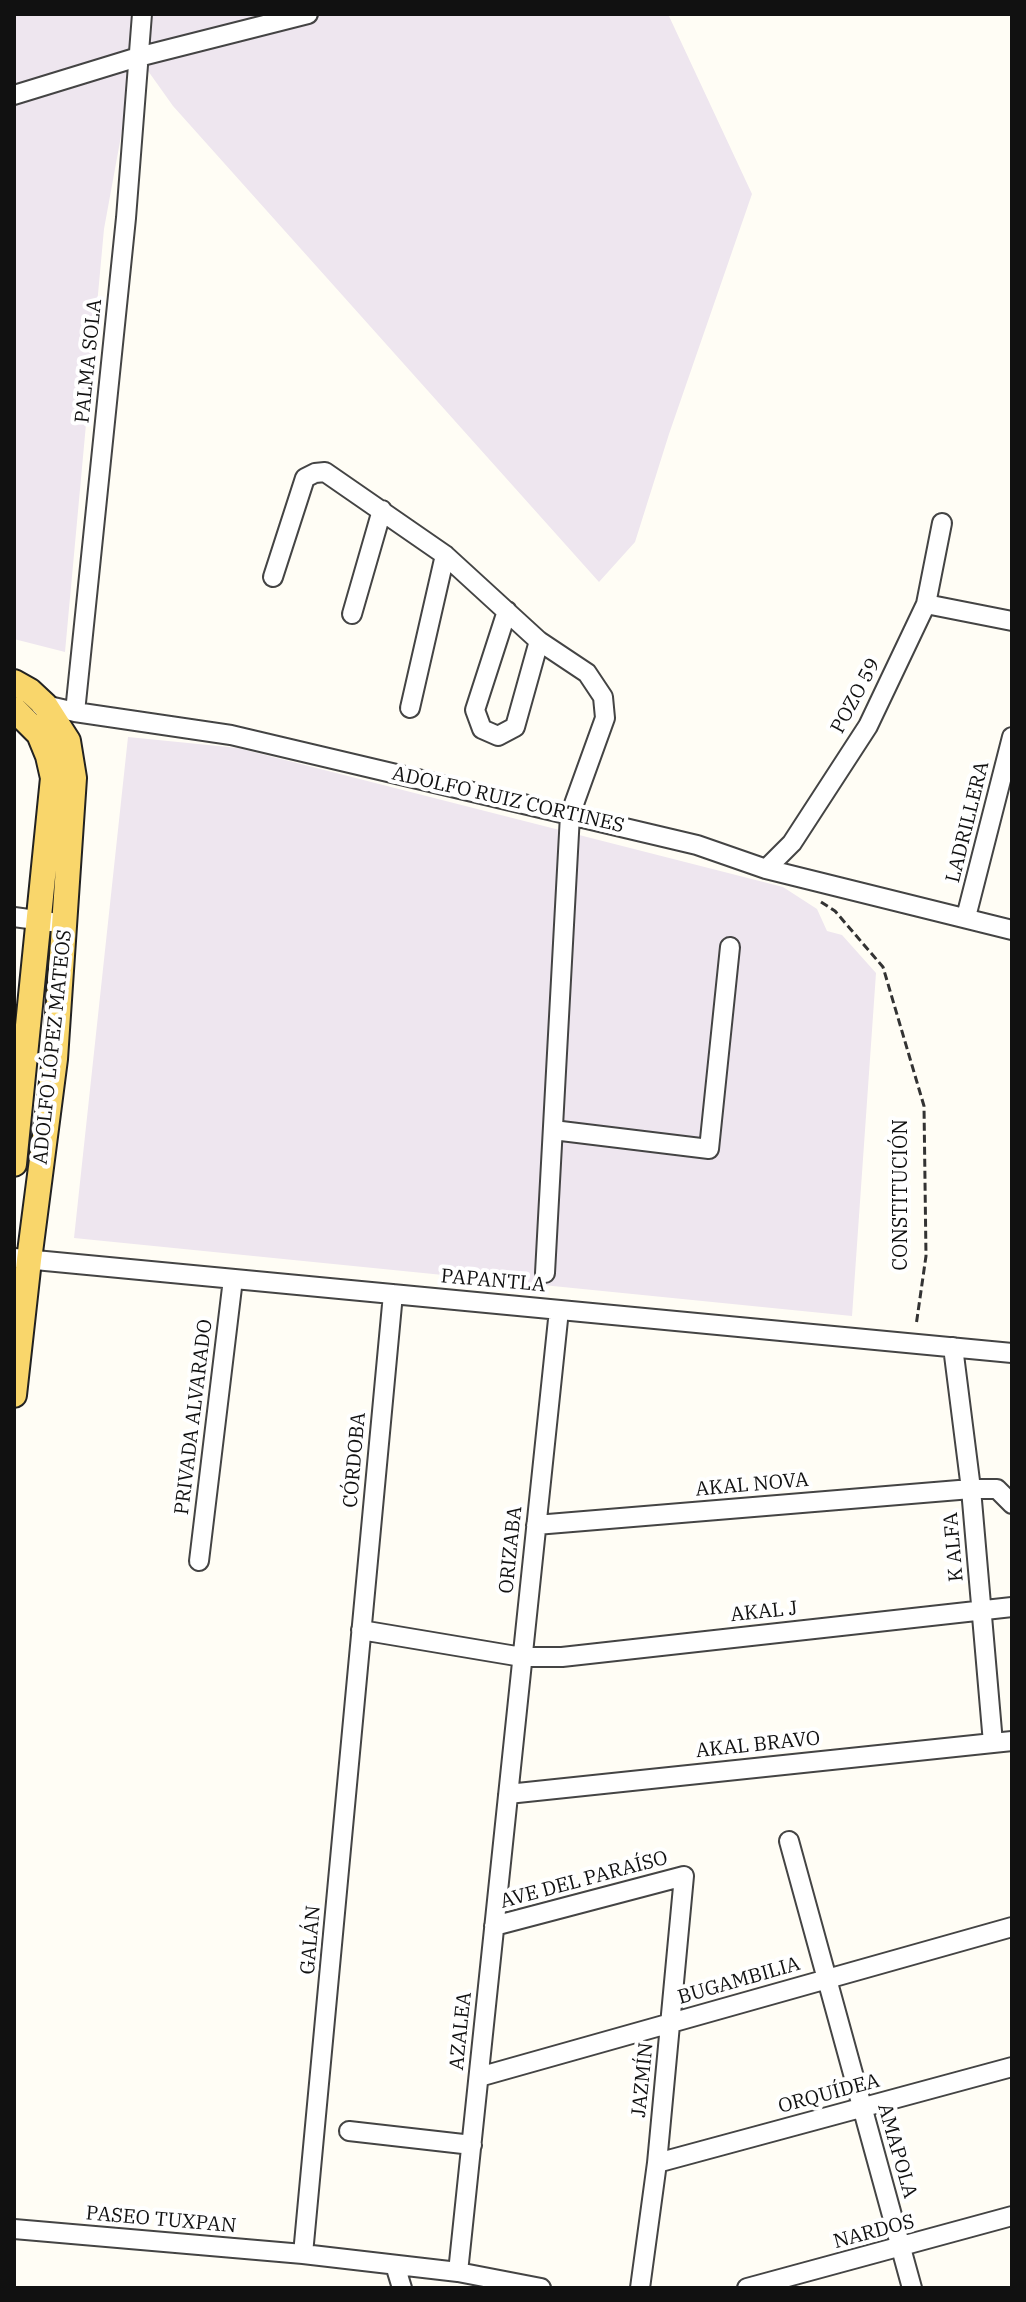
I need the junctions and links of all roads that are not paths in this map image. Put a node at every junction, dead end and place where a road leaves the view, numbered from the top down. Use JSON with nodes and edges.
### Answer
{"nodes":[{"id":1,"x":142,"y":14,"type":"edge"},
{"id":2,"x":308,"y":14,"type":"edge"},
{"id":3,"x":138,"y":57,"type":"junction"},
{"id":4,"x":14,"y":95,"type":"edge"},
{"id":5,"x":382,"y":510,"type":"junction"},
{"id":6,"x":942,"y":523,"type":"dead end"},
{"id":7,"x":445,"y":555,"type":"junction"},
{"id":8,"x":273,"y":577,"type":"dead end"},
{"id":9,"x":926,"y":604,"type":"junction"},
{"id":10,"x":507,"y":611,"type":"junction"},
{"id":11,"x":352,"y":614,"type":"dead end"},
{"id":12,"x":1012,"y":621,"type":"edge"},
{"id":13,"x":539,"y":641,"type":"junction"},
{"id":14,"x":14,"y":682,"type":"edge"},
{"id":15,"x":45,"y":705,"type":"junction"},
{"id":16,"x":410,"y":708,"type":"dead end"},
{"id":17,"x":16,"y":710,"type":"edge"},
{"id":18,"x":75,"y":712,"type":"junction"},
{"id":19,"x":1012,"y":737,"type":"edge"},
{"id":20,"x":570,"y":815,"type":"junction"},
{"id":21,"x":766,"y":869,"type":"junction"},
{"id":22,"x":14,"y":917,"type":"edge"},
{"id":23,"x":966,"y":917,"type":"junction"},
{"id":24,"x":38,"y":920,"type":"junction"},
{"id":25,"x":65,"y":925,"type":"junction"},
{"id":26,"x":1012,"y":930,"type":"edge"},
{"id":27,"x":730,"y":947,"type":"dead end"},
{"id":28,"x":20,"y":1057,"type":"edge"},
{"id":29,"x":55,"y":1059,"type":"junction"},
{"id":30,"x":553,"y":1130,"type":"junction"},
{"id":31,"x":14,"y":1164,"type":"edge"},
{"id":32,"x":21,"y":1259,"type":"edge"},
{"id":33,"x":545,"y":1273,"type":"dead end"},
{"id":34,"x":233,"y":1279,"type":"junction"},
{"id":35,"x":393,"y":1294,"type":"junction"},
{"id":36,"x":559,"y":1310,"type":"junction"},
{"id":37,"x":953,"y":1347,"type":"junction"},
{"id":38,"x":1012,"y":1353,"type":"edge"},
{"id":39,"x":14,"y":1395,"type":"edge"},
{"id":40,"x":971,"y":1489,"type":"junction"},
{"id":41,"x":1012,"y":1504,"type":"edge"},
{"id":42,"x":536,"y":1525,"type":"junction"},
{"id":43,"x":199,"y":1561,"type":"dead end"},
{"id":44,"x":1012,"y":1607,"type":"edge"},
{"id":45,"x":982,"y":1610,"type":"junction"},
{"id":46,"x":361,"y":1630,"type":"junction"},
{"id":47,"x":522,"y":1657,"type":"junction"},
{"id":48,"x":1003,"y":1742,"type":"edge"},
{"id":49,"x":508,"y":1794,"type":"junction"},
{"id":50,"x":789,"y":1841,"type":"dead end"},
{"id":51,"x":684,"y":1876,"type":"joint"},
{"id":52,"x":494,"y":1926,"type":"junction"},
{"id":53,"x":1012,"y":1927,"type":"edge"},
{"id":54,"x":827,"y":1979,"type":"junction"},
{"id":55,"x":671,"y":2023,"type":"junction"},
{"id":56,"x":1012,"y":2067,"type":"edge"},
{"id":57,"x":479,"y":2077,"type":"junction"},
{"id":58,"x":862,"y":2108,"type":"junction"},
{"id":59,"x":349,"y":2131,"type":"dead end"},
{"id":60,"x":472,"y":2145,"type":"junction"},
{"id":61,"x":657,"y":2163,"type":"junction"},
{"id":62,"x":1012,"y":2216,"type":"edge"},
{"id":63,"x":14,"y":2229,"type":"edge"},
{"id":64,"x":901,"y":2247,"type":"junction"},
{"id":65,"x":303,"y":2254,"type":"junction"},
{"id":66,"x":395,"y":2265,"type":"junction"},
{"id":67,"x":458,"y":2272,"type":"junction"},
{"id":68,"x":402,"y":2288,"type":"edge"},
{"id":69,"x":541,"y":2288,"type":"edge"},
{"id":70,"x":640,"y":2288,"type":"edge"},
{"id":71,"x":747,"y":2288,"type":"edge"},
{"id":72,"x":912,"y":2288,"type":"edge"}],
"edges":[{"from":1,"to":3,"type":"street","name":"PALMA SOLA"},
{"from":2,"to":3,"type":"street"},
{"from":3,"to":4,"type":"street"},
{"from":3,"to":18,"type":"street","name":"PALMA SOLA"},
{"from":5,"to":7,"type":"street"},
{"from":5,"to":8,"type":"street"},
{"from":5,"to":11,"type":"street"},
{"from":6,"to":9,"type":"street","name":"POZO 59"},
{"from":7,"to":10,"type":"street"},
{"from":7,"to":16,"type":"street"},
{"from":9,"to":12,"type":"street"},
{"from":9,"to":21,"type":"street","name":"POZO 59"},
{"from":10,"to":13,"type":"street"},
{"from":10,"to":13,"type":"street"},
{"from":13,"to":20,"type":"street"},
{"from":14,"to":15,"type":"main road","name":"ADOLFO RUIZ CORTINES"},
{"from":15,"to":17,"type":"street","name":"ADOLFO RUIZ CORTINES"},
{"from":15,"to":18,"type":"street","name":"ADOLFO RUIZ CORTINES"},
{"from":15,"to":25,"type":"main road","name":"ADOLFO LÓPEZ MATEOS"},
{"from":17,"to":24,"type":"main road","name":"ADOLFO LÓPEZ MATEOS"},
{"from":18,"to":20,"type":"street","name":"ADOLFO RUIZ CORTINES"},
{"from":19,"to":23,"type":"street","name":"LADRILLERA"},
{"from":20,"to":21,"type":"street","name":"ADOLFO RUIZ CORTINES"},
{"from":20,"to":30,"type":"street"},
{"from":21,"to":23,"type":"street","name":"ADOLFO RUIZ CORTINES"},
{"from":22,"to":24,"type":"street"},
{"from":23,"to":26,"type":"street","name":"ADOLFO RUIZ CORTINES"},
{"from":24,"to":25,"type":"street"},
{"from":24,"to":28,"type":"main road","name":"ADOLFO LÓPEZ MATEOS"},
{"from":25,"to":29,"type":"main road","name":"ADOLFO LÓPEZ MATEOS"},
{"from":27,"to":30,"type":"street"},
{"from":28,"to":29,"type":"street"},
{"from":28,"to":31,"type":"main road","name":"ADOLFO LÓPEZ MATEOS"},
{"from":29,"to":32,"type":"main road","name":"ADOLFO LÓPEZ MATEOS"},
{"from":30,"to":33,"type":"street"},
{"from":32,"to":34,"type":"street","name":"PAPANTLA"},
{"from":32,"to":39,"type":"main road","name":"ADOLFO LÓPEZ MATEOS"},
{"from":34,"to":35,"type":"street","name":"PAPANTLA"},
{"from":34,"to":43,"type":"street","name":"PRIVADA ALVARADO"},
{"from":35,"to":36,"type":"street","name":"PAPANTLA"},
{"from":35,"to":46,"type":"street","name":"CÓRDOBA"},
{"from":36,"to":37,"type":"street","name":"PAPANTLA"},
{"from":36,"to":42,"type":"street","name":"ORIZABA"},
{"from":37,"to":38,"type":"street","name":"PAPANTLA"},
{"from":37,"to":40,"type":"street","name":"K ALFA"},
{"from":40,"to":41,"type":"street"},
{"from":40,"to":42,"type":"street","name":"AKAL NOVA"},
{"from":40,"to":45,"type":"street","name":"K ALFA"},
{"from":42,"to":47,"type":"street","name":"ORIZABA"},
{"from":44,"to":45,"type":"street","name":"AKAL J"},
{"from":45,"to":47,"type":"street","name":"AKAL J"},
{"from":45,"to":48,"type":"street","name":"K ALFA"},
{"from":46,"to":47,"type":"street","name":"AKAL J"},
{"from":46,"to":65,"type":"street","name":"GALÁN"},
{"from":47,"to":49,"type":"street","name":"ORIZABA"},
{"from":48,"to":49,"type":"street","name":"AKAL BRAVO"},
{"from":49,"to":52,"type":"street","name":"AZALEA"},
{"from":50,"to":54,"type":"street","name":"AMAPOLA"},
{"from":51,"to":52,"type":"street","name":"AVE DEL PARAÍSO"},
{"from":51,"to":55,"type":"street","name":"JAZMÍN"},
{"from":52,"to":57,"type":"street","name":"AZALEA"},
{"from":53,"to":54,"type":"street","name":"BUGAMBILIA"},
{"from":54,"to":55,"type":"street","name":"BUGAMBILIA"},
{"from":54,"to":58,"type":"street","name":"AMAPOLA"},
{"from":55,"to":57,"type":"street","name":"BUGAMBILIA"},
{"from":55,"to":61,"type":"street","name":"JAZMÍN"},
{"from":56,"to":58,"type":"street","name":"ORQUÍDEA"},
{"from":57,"to":60,"type":"street","name":"AZALEA"},
{"from":58,"to":61,"type":"street","name":"ORQUÍDEA"},
{"from":58,"to":64,"type":"street","name":"AMAPOLA"},
{"from":59,"to":60,"type":"street"},
{"from":60,"to":67,"type":"street","name":"AZALEA"},
{"from":61,"to":70,"type":"street","name":"JAZMÍN"},
{"from":62,"to":64,"type":"street","name":"NARDOS"},
{"from":63,"to":65,"type":"street","name":"PASEO TUXPAN"},
{"from":64,"to":71,"type":"street","name":"NARDOS"},
{"from":64,"to":72,"type":"street","name":"AMAPOLA"},
{"from":65,"to":66,"type":"street"},
{"from":66,"to":67,"type":"street"},
{"from":66,"to":68,"type":"street"},
{"from":67,"to":69,"type":"street"}]}
